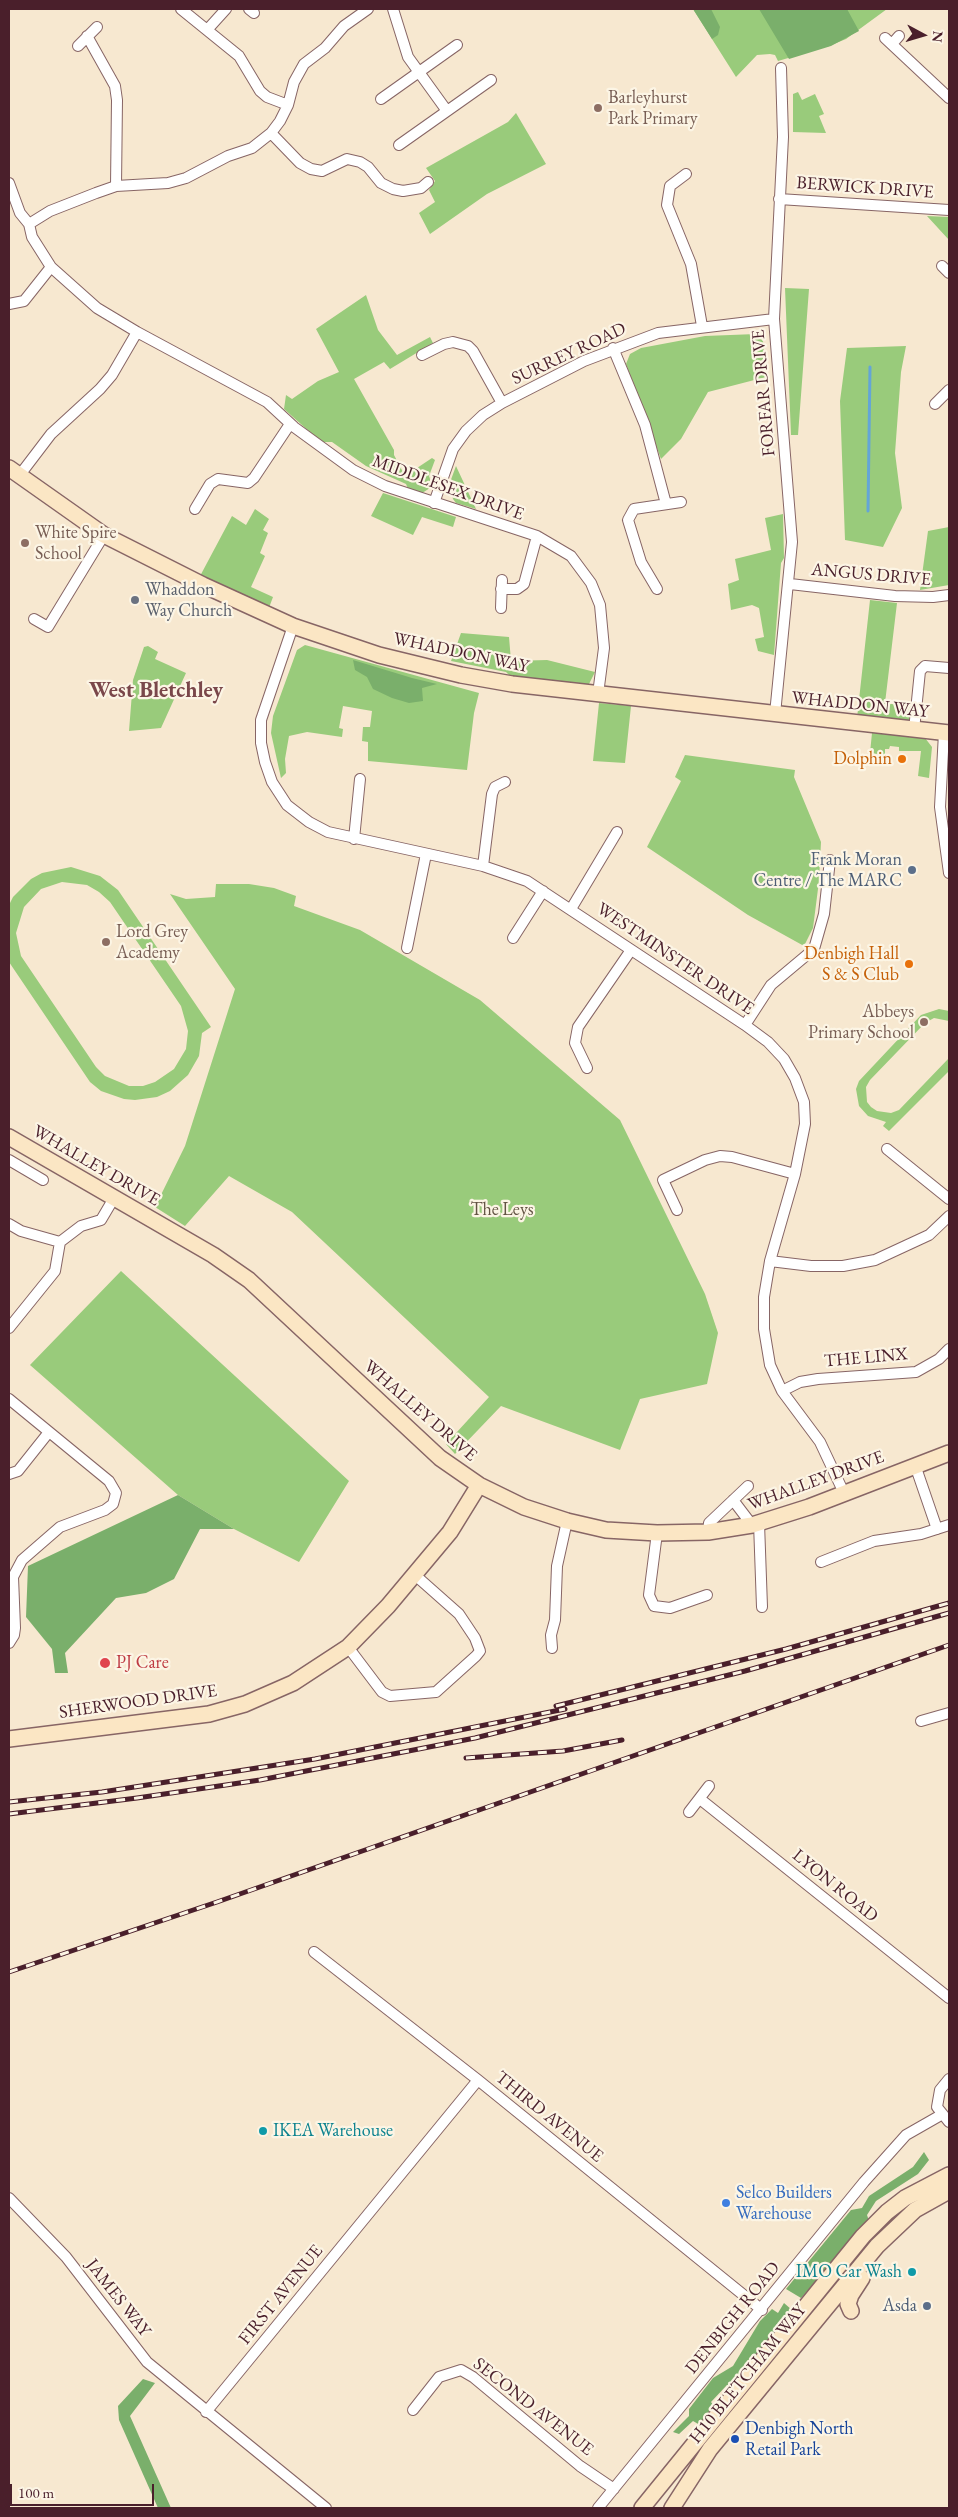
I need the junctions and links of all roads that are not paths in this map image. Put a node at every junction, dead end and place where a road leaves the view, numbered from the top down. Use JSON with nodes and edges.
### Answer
{"nodes":[{"id":1,"x":182,"y":9,"type":"edge"},
{"id":2,"x":226,"y":9,"type":"edge"},
{"id":3,"x":368,"y":9,"type":"edge"},
{"id":4,"x":393,"y":9,"type":"edge"},
{"id":5,"x":97,"y":27,"type":"dead end"},
{"id":6,"x":206,"y":30,"type":"junction"},
{"id":7,"x":87,"y":36,"type":"junction"},
{"id":8,"x":899,"y":36,"type":"dead end"},
{"id":9,"x":457,"y":45,"type":"dead end"},
{"id":10,"x":78,"y":46,"type":"dead end"},
{"id":11,"x":781,"y":68,"type":"dead end"},
{"id":12,"x":419,"y":72,"type":"junction"},
{"id":13,"x":491,"y":80,"type":"dead end"},
{"id":14,"x":949,"y":98,"type":"edge"},
{"id":15,"x":380,"y":99,"type":"dead end"},
{"id":16,"x":288,"y":105,"type":"junction"},
{"id":17,"x":447,"y":111,"type":"junction"},
{"id":18,"x":271,"y":133,"type":"junction"},
{"id":19,"x":399,"y":145,"type":"dead end"},
{"id":20,"x":686,"y":174,"type":"dead end"},
{"id":21,"x":428,"y":182,"type":"dead end"},
{"id":22,"x":9,"y":183,"type":"edge"},
{"id":23,"x":116,"y":186,"type":"junction"},
{"id":24,"x":779,"y":199,"type":"junction"},
{"id":25,"x":949,"y":210,"type":"edge"},
{"id":26,"x":29,"y":224,"type":"junction"},
{"id":27,"x":51,"y":267,"type":"junction"},
{"id":28,"x":9,"y":304,"type":"edge"},
{"id":29,"x":774,"y":319,"type":"junction"},
{"id":30,"x":702,"y":326,"type":"junction"},
{"id":31,"x":137,"y":332,"type":"junction"},
{"id":32,"x":613,"y":348,"type":"junction"},
{"id":33,"x":422,"y":355,"type":"dead end"},
{"id":34,"x":502,"y":402,"type":"junction"},
{"id":35,"x":290,"y":424,"type":"junction"},
{"id":36,"x":14,"y":472,"type":"edge"},
{"id":37,"x":681,"y":502,"type":"dead end"},
{"id":38,"x":434,"y":503,"type":"junction"},
{"id":39,"x":666,"y":504,"type":"junction"},
{"id":40,"x":195,"y":508,"type":"dead end"},
{"id":41,"x":104,"y":535,"type":"junction"},
{"id":42,"x":537,"y":536,"type":"junction"},
{"id":43,"x":790,"y":584,"type":"junction"},
{"id":44,"x":657,"y":589,"type":"dead end"},
{"id":45,"x":949,"y":595,"type":"edge"},
{"id":46,"x":500,"y":608,"type":"dead end"},
{"id":47,"x":34,"y":619,"type":"dead end"},
{"id":48,"x":293,"y":626,"type":"junction"},
{"id":49,"x":949,"y":668,"type":"edge"},
{"id":50,"x":598,"y":694,"type":"junction"},
{"id":51,"x":775,"y":714,"type":"junction"},
{"id":52,"x":914,"y":730,"type":"junction"},
{"id":53,"x":947,"y":733,"type":"edge"},
{"id":54,"x":360,"y":779,"type":"dead end"},
{"id":55,"x":505,"y":782,"type":"dead end"},
{"id":56,"x":617,"y":832,"type":"dead end"},
{"id":57,"x":354,"y":839,"type":"junction"},
{"id":58,"x":426,"y":854,"type":"junction"},
{"id":59,"x":830,"y":860,"type":"dead end"},
{"id":60,"x":483,"y":866,"type":"junction"},
{"id":61,"x":949,"y":873,"type":"edge"},
{"id":62,"x":543,"y":891,"type":"junction"},
{"id":63,"x":571,"y":909,"type":"junction"},
{"id":64,"x":513,"y":938,"type":"dead end"},
{"id":65,"x":407,"y":948,"type":"dead end"},
{"id":66,"x":632,"y":950,"type":"junction"},
{"id":67,"x":745,"y":1025,"type":"junction"},
{"id":68,"x":586,"y":1068,"type":"dead end"},
{"id":69,"x":9,"y":1137,"type":"edge"},
{"id":70,"x":887,"y":1149,"type":"dead end"},
{"id":71,"x":9,"y":1160,"type":"edge"},
{"id":72,"x":795,"y":1174,"type":"junction"},
{"id":73,"x":43,"y":1180,"type":"dead end"},
{"id":74,"x":114,"y":1198,"type":"junction"},
{"id":75,"x":949,"y":1199,"type":"edge"},
{"id":76,"x":677,"y":1210,"type":"dead end"},
{"id":77,"x":949,"y":1216,"type":"edge"},
{"id":78,"x":9,"y":1224,"type":"edge"},
{"id":79,"x":60,"y":1242,"type":"junction"},
{"id":80,"x":770,"y":1261,"type":"junction"},
{"id":81,"x":9,"y":1328,"type":"edge"},
{"id":82,"x":949,"y":1349,"type":"edge"},
{"id":83,"x":782,"y":1391,"type":"junction"},
{"id":84,"x":9,"y":1399,"type":"edge"},
{"id":85,"x":49,"y":1432,"type":"junction"},
{"id":86,"x":949,"y":1453,"type":"edge"},
{"id":87,"x":915,"y":1465,"type":"junction"},
{"id":88,"x":9,"y":1474,"type":"edge"},
{"id":89,"x":479,"y":1485,"type":"junction"},
{"id":90,"x":748,"y":1486,"type":"dead end"},
{"id":91,"x":844,"y":1493,"type":"junction"},
{"id":92,"x":733,"y":1500,"type":"junction"},
{"id":93,"x":567,"y":1521,"type":"junction"},
{"id":94,"x":756,"y":1524,"type":"junction"},
{"id":95,"x":949,"y":1525,"type":"edge"},
{"id":96,"x":937,"y":1529,"type":"junction"},
{"id":97,"x":708,"y":1532,"type":"junction"},
{"id":98,"x":657,"y":1534,"type":"junction"},
{"id":99,"x":822,"y":1563,"type":"dead end"},
{"id":100,"x":415,"y":1576,"type":"junction"},
{"id":101,"x":708,"y":1595,"type":"dead end"},
{"id":102,"x":762,"y":1607,"type":"dead end"},
{"id":103,"x":9,"y":1643,"type":"edge"},
{"id":104,"x":348,"y":1647,"type":"junction"},
{"id":105,"x":552,"y":1648,"type":"dead end"},
{"id":106,"x":949,"y":1713,"type":"edge"},
{"id":107,"x":921,"y":1721,"type":"dead end"},
{"id":108,"x":9,"y":1739,"type":"edge"},
{"id":109,"x":709,"y":1786,"type":"dead end"},
{"id":110,"x":700,"y":1799,"type":"junction"},
{"id":111,"x":689,"y":1812,"type":"dead end"},
{"id":112,"x":314,"y":1952,"type":"dead end"},
{"id":113,"x":949,"y":1998,"type":"edge"},
{"id":114,"x":949,"y":2078,"type":"edge"},
{"id":115,"x":478,"y":2080,"type":"junction"},
{"id":116,"x":941,"y":2114,"type":"junction"},
{"id":117,"x":949,"y":2122,"type":"edge"},
{"id":118,"x":949,"y":2175,"type":"edge"},
{"id":119,"x":949,"y":2192,"type":"edge"},
{"id":120,"x":9,"y":2198,"type":"edge"},
{"id":121,"x":819,"y":2304,"type":"dead end"},
{"id":122,"x":762,"y":2310,"type":"junction"},
{"id":123,"x":851,"y":2312,"type":"dead end"},
{"id":124,"x":413,"y":2410,"type":"dead end"},
{"id":125,"x":206,"y":2412,"type":"junction"},
{"id":126,"x":698,"y":2438,"type":"junction"},
{"id":127,"x":614,"y":2489,"type":"junction"},
{"id":128,"x":674,"y":2505,"type":"edge"},
{"id":129,"x":326,"y":2508,"type":"edge"},
{"id":130,"x":598,"y":2508,"type":"edge"},
{"id":131,"x":642,"y":2508,"type":"edge"}],
"edges":[{"from":1,"to":6,"type":"street"},
{"from":2,"to":6,"type":"street"},
{"from":3,"to":16,"type":"street"},
{"from":4,"to":12,"type":"street"},
{"from":5,"to":7,"type":"street"},
{"from":6,"to":16,"type":"street"},
{"from":7,"to":10,"type":"street"},
{"from":7,"to":23,"type":"street"},
{"from":8,"to":14,"type":"street"},
{"from":9,"to":12,"type":"street"},
{"from":11,"to":24,"type":"street","name":"FORFAR DRIVE"},
{"from":12,"to":15,"type":"street"},
{"from":12,"to":17,"type":"street"},
{"from":13,"to":17,"type":"street"},
{"from":16,"to":18,"type":"street"},
{"from":17,"to":19,"type":"street"},
{"from":18,"to":21,"type":"street"},
{"from":18,"to":23,"type":"street"},
{"from":20,"to":30,"type":"street"},
{"from":22,"to":26,"type":"street","name":"MIDDLESEX DRIVE"},
{"from":23,"to":26,"type":"street"},
{"from":24,"to":25,"type":"street","name":"BERWICK DRIVE"},
{"from":24,"to":29,"type":"street","name":"FORFAR DRIVE"},
{"from":26,"to":27,"type":"street","name":"MIDDLESEX DRIVE"},
{"from":27,"to":28,"type":"street"},
{"from":27,"to":31,"type":"street","name":"MIDDLESEX DRIVE"},
{"from":29,"to":30,"type":"street","name":"SURREY ROAD"},
{"from":29,"to":43,"type":"street","name":"FORFAR DRIVE"},
{"from":30,"to":32,"type":"street","name":"SURREY ROAD"},
{"from":31,"to":35,"type":"street","name":"MIDDLESEX DRIVE"},
{"from":31,"to":36,"type":"street"},
{"from":32,"to":34,"type":"street","name":"SURREY ROAD"},
{"from":32,"to":39,"type":"street"},
{"from":33,"to":34,"type":"street"},
{"from":34,"to":38,"type":"street","name":"SURREY ROAD"},
{"from":35,"to":38,"type":"street","name":"MIDDLESEX DRIVE"},
{"from":35,"to":40,"type":"street"},
{"from":36,"to":41,"type":"street","name":"WHADDON WAY"},
{"from":37,"to":39,"type":"street"},
{"from":38,"to":42,"type":"street","name":"MIDDLESEX DRIVE"},
{"from":39,"to":44,"type":"street"},
{"from":41,"to":47,"type":"street"},
{"from":41,"to":48,"type":"street","name":"WHADDON WAY"},
{"from":42,"to":46,"type":"street"},
{"from":42,"to":50,"type":"street","name":"MIDDLESEX DRIVE"},
{"from":43,"to":45,"type":"street","name":"ANGUS DRIVE"},
{"from":43,"to":51,"type":"street","name":"FORFAR DRIVE"},
{"from":48,"to":50,"type":"street","name":"WHADDON WAY"},
{"from":48,"to":57,"type":"street","name":"WESTMINSTER DRIVE"},
{"from":49,"to":52,"type":"street"},
{"from":50,"to":51,"type":"street","name":"WHADDON WAY"},
{"from":51,"to":52,"type":"street","name":"WHADDON WAY"},
{"from":52,"to":53,"type":"street","name":"WHADDON WAY"},
{"from":53,"to":61,"type":"street"},
{"from":54,"to":57,"type":"street"},
{"from":55,"to":60,"type":"street"},
{"from":56,"to":63,"type":"street"},
{"from":57,"to":58,"type":"street","name":"WESTMINSTER DRIVE"},
{"from":58,"to":60,"type":"street","name":"WESTMINSTER DRIVE"},
{"from":58,"to":65,"type":"street"},
{"from":59,"to":67,"type":"street"},
{"from":60,"to":62,"type":"street","name":"WESTMINSTER DRIVE"},
{"from":62,"to":63,"type":"street","name":"WESTMINSTER DRIVE"},
{"from":62,"to":64,"type":"street"},
{"from":63,"to":66,"type":"street","name":"WESTMINSTER DRIVE"},
{"from":66,"to":67,"type":"street","name":"WESTMINSTER DRIVE"},
{"from":66,"to":68,"type":"street"},
{"from":67,"to":72,"type":"street","name":"WESTMINSTER DRIVE"},
{"from":69,"to":74,"type":"street","name":"WHALLEY DRIVE"},
{"from":70,"to":75,"type":"street"},
{"from":71,"to":73,"type":"street"},
{"from":72,"to":76,"type":"street"},
{"from":72,"to":80,"type":"street","name":"WESTMINSTER DRIVE"},
{"from":74,"to":79,"type":"street"},
{"from":74,"to":89,"type":"street","name":"WHALLEY DRIVE"},
{"from":77,"to":80,"type":"street"},
{"from":78,"to":79,"type":"street"},
{"from":79,"to":81,"type":"street"},
{"from":80,"to":83,"type":"street","name":"WESTMINSTER DRIVE"},
{"from":82,"to":83,"type":"street","name":"THE LINX"},
{"from":83,"to":91,"type":"street","name":"WESTMINSTER DRIVE"},
{"from":84,"to":85,"type":"street"},
{"from":85,"to":88,"type":"street"},
{"from":85,"to":103,"type":"street"},
{"from":86,"to":87,"type":"street","name":"WHALLEY DRIVE"},
{"from":87,"to":91,"type":"street","name":"WHALLEY DRIVE"},
{"from":87,"to":96,"type":"street"},
{"from":89,"to":93,"type":"street","name":"WHALLEY DRIVE"},
{"from":89,"to":100,"type":"street","name":"SHERWOOD DRIVE"},
{"from":90,"to":92,"type":"street"},
{"from":91,"to":94,"type":"street","name":"WHALLEY DRIVE"},
{"from":92,"to":94,"type":"street"},
{"from":92,"to":97,"type":"street"},
{"from":93,"to":98,"type":"street","name":"WHALLEY DRIVE"},
{"from":93,"to":105,"type":"street"},
{"from":94,"to":97,"type":"street","name":"WHALLEY DRIVE"},
{"from":94,"to":102,"type":"street"},
{"from":95,"to":96,"type":"street"},
{"from":96,"to":99,"type":"street"},
{"from":97,"to":98,"type":"street","name":"WHALLEY DRIVE"},
{"from":98,"to":101,"type":"street"},
{"from":100,"to":104,"type":"street","name":"SHERWOOD DRIVE"},
{"from":100,"to":104,"type":"street"},
{"from":104,"to":108,"type":"street","name":"SHERWOOD DRIVE"},
{"from":106,"to":107,"type":"street"},
{"from":109,"to":110,"type":"street"},
{"from":110,"to":111,"type":"street"},
{"from":110,"to":113,"type":"street","name":"LYON ROAD"},
{"from":112,"to":115,"type":"street","name":"THIRD AVENUE"},
{"from":114,"to":116,"type":"street"},
{"from":115,"to":122,"type":"street","name":"THIRD AVENUE"},
{"from":115,"to":125,"type":"street","name":"FIRST AVENUE"},
{"from":116,"to":117,"type":"street"},
{"from":116,"to":122,"type":"street","name":"DENBIGH ROAD"},
{"from":118,"to":126,"type":"street","name":"H10 BLETCHAM WAY"},
{"from":119,"to":123,"type":"street","name":"H10 BLETCHAM WAY"},
{"from":119,"to":128,"type":"street","name":"H10 BLETCHAM WAY"},
{"from":120,"to":125,"type":"street","name":"JAMES WAY"},
{"from":121,"to":126,"type":"street","name":"H10 BLETCHAM WAY"},
{"from":122,"to":127,"type":"street","name":"DENBIGH ROAD"},
{"from":124,"to":127,"type":"street","name":"SECOND AVENUE"},
{"from":125,"to":129,"type":"street"},
{"from":126,"to":131,"type":"street","name":"H10 BLETCHAM WAY"},
{"from":127,"to":130,"type":"street","name":"DENBIGH ROAD"}]}
